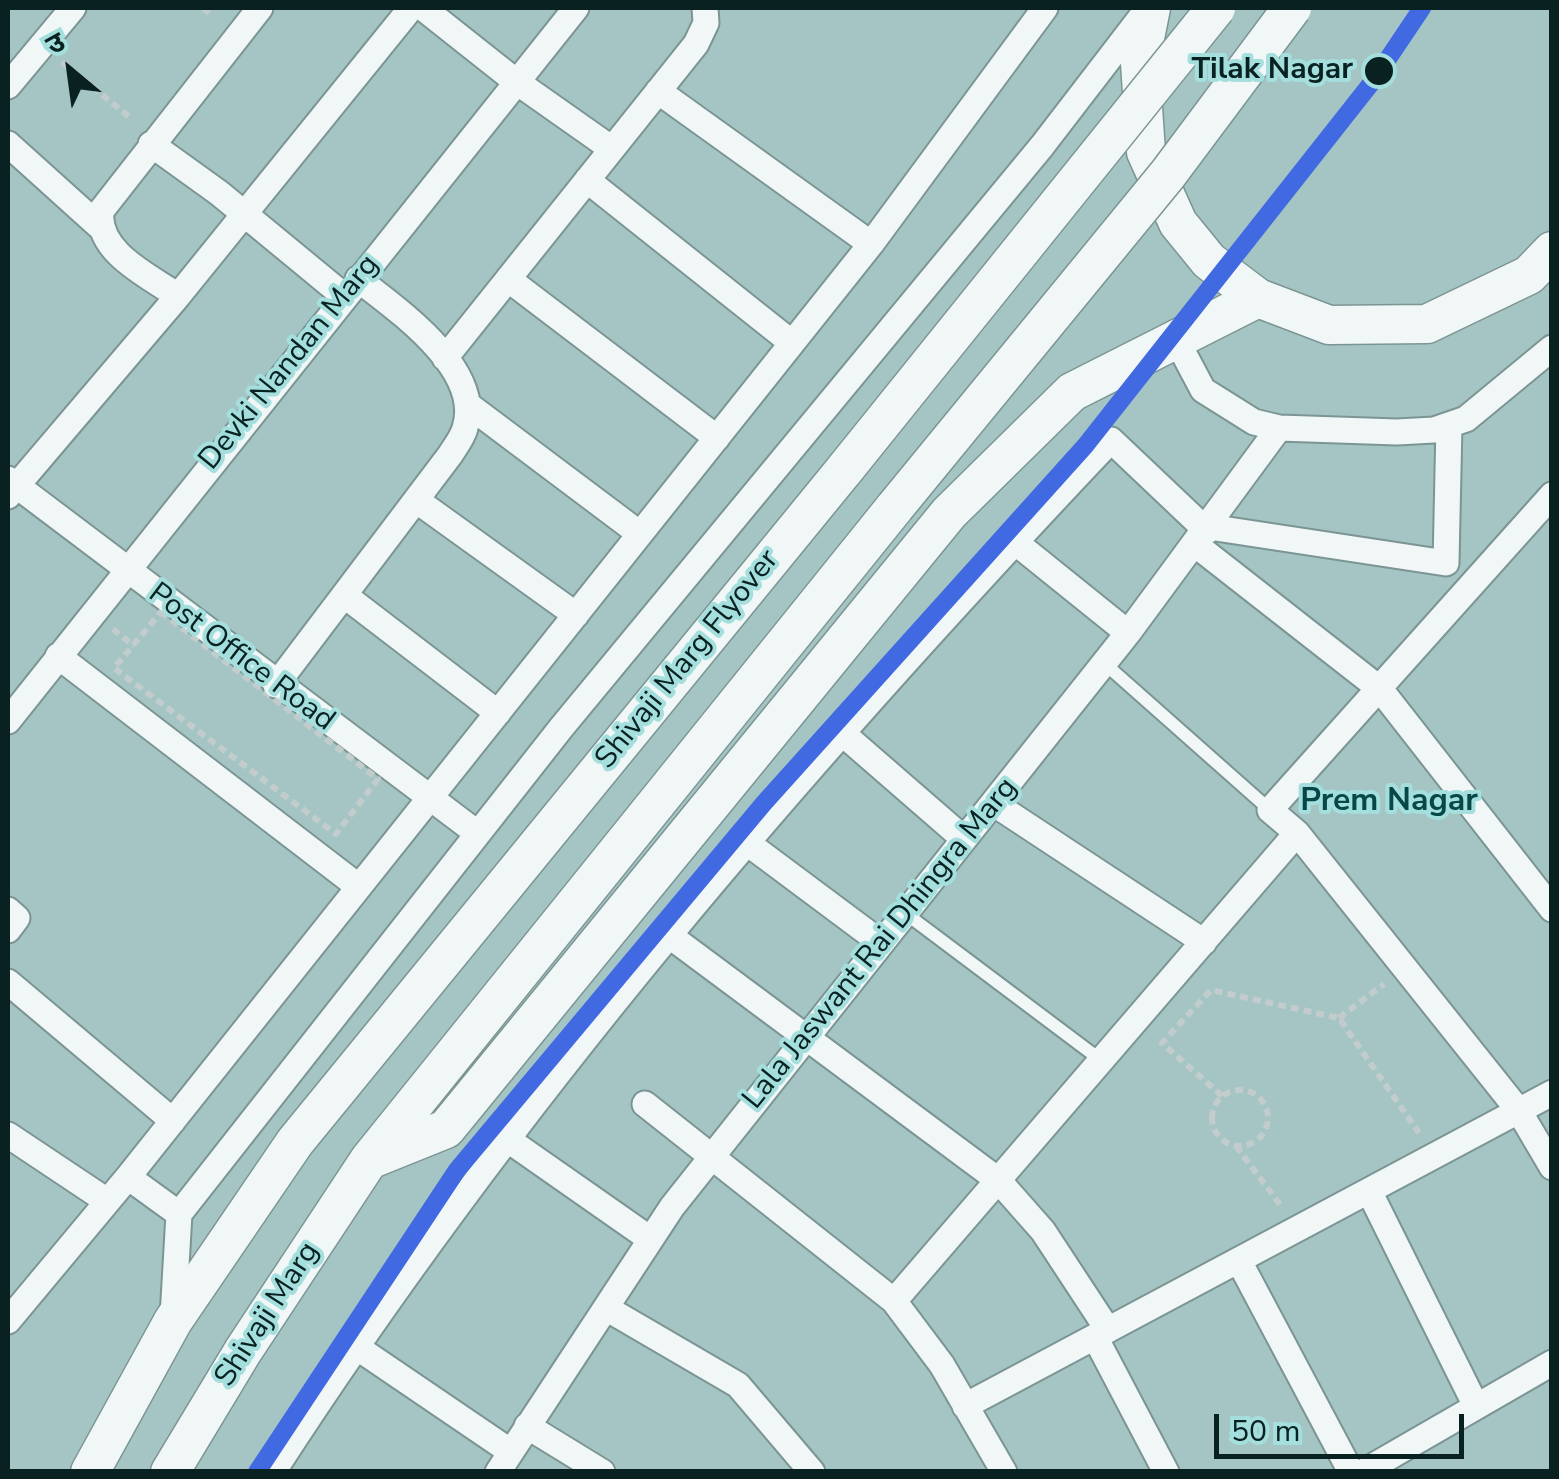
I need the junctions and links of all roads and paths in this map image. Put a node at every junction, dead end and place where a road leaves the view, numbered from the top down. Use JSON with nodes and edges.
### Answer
{"nodes":[{"id":1,"x":72,"y":8,"type":"edge"},
{"id":2,"x":203,"y":8,"type":"edge"},
{"id":3,"x":260,"y":8,"type":"edge"},
{"id":4,"x":410,"y":8,"type":"edge"},
{"id":5,"x":423,"y":8,"type":"edge"},
{"id":6,"x":576,"y":8,"type":"edge"},
{"id":7,"x":704,"y":8,"type":"edge"},
{"id":8,"x":1045,"y":8,"type":"edge"},
{"id":9,"x":1150,"y":8,"type":"edge"},
{"id":10,"x":1216,"y":8,"type":"edge"},
{"id":11,"x":1292,"y":8,"type":"edge"},
{"id":12,"x":213,"y":16,"type":"dead end"},
{"id":13,"x":74,"y":48,"type":"dead end"},
{"id":14,"x":514,"y":80,"type":"junction"},
{"id":15,"x":8,"y":86,"type":"edge"},
{"id":16,"x":658,"y":92,"type":"junction"},
{"id":17,"x":132,"y":119,"type":"dead end"},
{"id":18,"x":8,"y":144,"type":"edge"},
{"id":19,"x":150,"y":144,"type":"junction"},
{"id":20,"x":612,"y":148,"type":"junction"},
{"id":21,"x":587,"y":180,"type":"junction"},
{"id":22,"x":244,"y":213,"type":"junction"},
{"id":23,"x":99,"y":226,"type":"junction"},
{"id":24,"x":871,"y":244,"type":"junction"},
{"id":25,"x":1544,"y":274,"type":"edge"},
{"id":26,"x":508,"y":278,"type":"junction"},
{"id":27,"x":351,"y":287,"type":"junction"},
{"id":28,"x":178,"y":296,"type":"junction"},
{"id":29,"x":1258,"y":298,"type":"junction"},
{"id":30,"x":1176,"y":339,"type":"junction"},
{"id":31,"x":792,"y":343,"type":"junction"},
{"id":32,"x":1552,"y":348,"type":"edge"},
{"id":33,"x":444,"y":358,"type":"junction"},
{"id":34,"x":467,"y":404,"type":"junction"},
{"id":35,"x":1448,"y":425,"type":"junction"},
{"id":36,"x":1279,"y":428,"type":"junction"},
{"id":37,"x":717,"y":438,"type":"junction"},
{"id":38,"x":10,"y":487,"type":"edge"},
{"id":39,"x":1552,"y":495,"type":"edge"},
{"id":40,"x":416,"y":500,"type":"junction"},
{"id":41,"x":640,"y":534,"type":"junction"},
{"id":42,"x":1204,"y":535,"type":"junction"},
{"id":43,"x":1015,"y":542,"type":"junction"},
{"id":44,"x":125,"y":570,"type":"junction"},
{"id":45,"x":344,"y":595,"type":"junction"},
{"id":46,"x":576,"y":616,"type":"junction"},
{"id":47,"x":1128,"y":634,"type":"junction"},
{"id":48,"x":134,"y":646,"type":"joint"},
{"id":49,"x":58,"y":656,"type":"junction"},
{"id":50,"x":1104,"y":663,"type":"junction"},
{"id":51,"x":276,"y":685,"type":"junction"},
{"id":52,"x":1380,"y":689,"type":"junction"},
{"id":53,"x":498,"y":713,"type":"junction"},
{"id":54,"x":8,"y":721,"type":"edge"},
{"id":55,"x":842,"y":732,"type":"junction"},
{"id":56,"x":428,"y":800,"type":"junction"},
{"id":57,"x":994,"y":803,"type":"junction"},
{"id":58,"x":1270,"y":810,"type":"junction"},
{"id":59,"x":477,"y":833,"type":"junction"},
{"id":60,"x":1297,"y":833,"type":"junction"},
{"id":61,"x":964,"y":839,"type":"junction"},
{"id":62,"x":746,"y":842,"type":"junction"},
{"id":63,"x":359,"y":886,"type":"junction"},
{"id":64,"x":1552,"y":909,"type":"edge"},
{"id":65,"x":8,"y":910,"type":"edge"},
{"id":66,"x":903,"y":912,"type":"junction"},
{"id":67,"x":8,"y":930,"type":"edge"},
{"id":68,"x":670,"y":936,"type":"junction"},
{"id":69,"x":880,"y":942,"type":"junction"},
{"id":70,"x":1204,"y":942,"type":"junction"},
{"id":71,"x":1405,"y":969,"type":"junction"},
{"id":72,"x":8,"y":982,"type":"edge"},
{"id":73,"x":1340,"y":1018,"type":"junction"},
{"id":74,"x":804,"y":1038,"type":"junction"},
{"id":75,"x":1102,"y":1061,"type":"junction"},
{"id":76,"x":1552,"y":1093,"type":"edge"},
{"id":77,"x":1222,"y":1096,"type":"junction"},
{"id":78,"x":645,"y":1104,"type":"dead end"},
{"id":79,"x":1519,"y":1111,"type":"junction"},
{"id":80,"x":172,"y":1121,"type":"junction"},
{"id":81,"x":8,"y":1135,"type":"edge"},
{"id":82,"x":508,"y":1138,"type":"junction"},
{"id":83,"x":1422,"y":1138,"type":"dead end"},
{"id":84,"x":1236,"y":1146,"type":"junction"},
{"id":85,"x":710,"y":1158,"type":"junction"},
{"id":86,"x":369,"y":1160,"type":"junction"},
{"id":87,"x":1552,"y":1167,"type":"edge"},
{"id":88,"x":128,"y":1176,"type":"junction"},
{"id":89,"x":998,"y":1180,"type":"junction"},
{"id":90,"x":1369,"y":1191,"type":"junction"},
{"id":91,"x":108,"y":1202,"type":"junction"},
{"id":92,"x":179,"y":1214,"type":"junction"},
{"id":93,"x":1288,"y":1215,"type":"dead end"},
{"id":94,"x":650,"y":1239,"type":"junction"},
{"id":95,"x":1238,"y":1260,"type":"junction"},
{"id":96,"x":894,"y":1301,"type":"junction"},
{"id":97,"x":606,"y":1308,"type":"junction"},
{"id":98,"x":8,"y":1321,"type":"edge"},
{"id":99,"x":173,"y":1322,"type":"junction"},
{"id":100,"x":1101,"y":1334,"type":"junction"},
{"id":101,"x":355,"y":1346,"type":"junction"},
{"id":102,"x":1552,"y":1362,"type":"edge"},
{"id":103,"x":966,"y":1406,"type":"junction"},
{"id":104,"x":1476,"y":1406,"type":"junction"},
{"id":105,"x":527,"y":1426,"type":"junction"},
{"id":106,"x":505,"y":1462,"type":"edge"},
{"id":107,"x":90,"y":1472,"type":"edge"},
{"id":108,"x":170,"y":1472,"type":"edge"},
{"id":109,"x":273,"y":1472,"type":"edge"},
{"id":110,"x":602,"y":1472,"type":"edge"},
{"id":111,"x":812,"y":1472,"type":"edge"},
{"id":112,"x":1004,"y":1472,"type":"edge"},
{"id":113,"x":1166,"y":1472,"type":"edge"},
{"id":114,"x":1351,"y":1472,"type":"edge"},
{"id":115,"x":1363,"y":1472,"type":"edge"}],
"edges":[{"from":1,"to":15,"type":"street"},
{"from":2,"to":12,"type":"path"},
{"from":3,"to":19,"type":"street"},
{"from":4,"to":22,"type":"street"},
{"from":5,"to":14,"type":"street"},
{"from":6,"to":14,"type":"street","name":"Devki Nandan Marg"},
{"from":7,"to":16,"type":"street"},
{"from":8,"to":24,"type":"street"},
{"from":9,"to":29,"type":"main road"},
{"from":9,"to":59,"type":"street"},
{"from":10,"to":99,"type":"main road","name":"Shivaji Marg Flyover","bridge":true},
{"from":11,"to":86,"type":"main road","bridge":true},
{"from":13,"to":17,"type":"path"},
{"from":14,"to":20,"type":"street"},
{"from":14,"to":27,"type":"street","name":"Devki Nandan Marg"},
{"from":16,"to":20,"type":"street"},
{"from":16,"to":24,"type":"street"},
{"from":18,"to":23,"type":"street"},
{"from":19,"to":22,"type":"street"},
{"from":19,"to":23,"type":"street"},
{"from":20,"to":21,"type":"street"},
{"from":21,"to":26,"type":"street"},
{"from":21,"to":31,"type":"street"},
{"from":22,"to":27,"type":"street"},
{"from":22,"to":28,"type":"street"},
{"from":23,"to":28,"type":"street"},
{"from":24,"to":31,"type":"street"},
{"from":25,"to":29,"type":"main road"},
{"from":26,"to":33,"type":"street"},
{"from":26,"to":37,"type":"street"},
{"from":27,"to":33,"type":"street"},
{"from":27,"to":44,"type":"street","name":"Devki Nandan Marg"},
{"from":28,"to":38,"type":"street"},
{"from":29,"to":30,"type":"main road"},
{"from":30,"to":36,"type":"street"},
{"from":30,"to":86,"type":"main road"},
{"from":31,"to":37,"type":"street"},
{"from":32,"to":35,"type":"street"},
{"from":33,"to":34,"type":"street"},
{"from":34,"to":40,"type":"street"},
{"from":34,"to":41,"type":"street"},
{"from":35,"to":36,"type":"street"},
{"from":35,"to":42,"type":"street"},
{"from":36,"to":42,"type":"street","name":"Lala Jaswant Rai Dhingra Marg"},
{"from":37,"to":41,"type":"street"},
{"from":38,"to":44,"type":"street","name":"Post Office Road"},
{"from":39,"to":52,"type":"street"},
{"from":40,"to":45,"type":"street"},
{"from":40,"to":46,"type":"street"},
{"from":41,"to":46,"type":"street"},
{"from":42,"to":43,"type":"street"},
{"from":42,"to":47,"type":"street","name":"Lala Jaswant Rai Dhingra Marg"},
{"from":42,"to":52,"type":"street"},
{"from":43,"to":47,"type":"street"},
{"from":43,"to":55,"type":"street"},
{"from":44,"to":49,"type":"street","name":"Devki Nandan Marg"},
{"from":44,"to":51,"type":"street","name":"Post Office Road"},
{"from":45,"to":51,"type":"street"},
{"from":45,"to":53,"type":"street"},
{"from":46,"to":53,"type":"street"},
{"from":47,"to":50,"type":"street","name":"Lala Jaswant Rai Dhingra Marg"},
{"from":48,"to":48,"type":"path"},
{"from":49,"to":54,"type":"street","name":"Devki Nandan Marg"},
{"from":49,"to":63,"type":"street"},
{"from":50,"to":57,"type":"street","name":"Lala Jaswant Rai Dhingra Marg"},
{"from":50,"to":58,"type":"lane"},
{"from":51,"to":56,"type":"street","name":"Post Office Road"},
{"from":52,"to":58,"type":"street"},
{"from":52,"to":64,"type":"street"},
{"from":53,"to":56,"type":"street"},
{"from":55,"to":61,"type":"street"},
{"from":55,"to":62,"type":"street"},
{"from":56,"to":59,"type":"street","name":"Post Office Road"},
{"from":56,"to":63,"type":"street"},
{"from":57,"to":61,"type":"street","name":"Lala Jaswant Rai Dhingra Marg"},
{"from":57,"to":70,"type":"street"},
{"from":58,"to":60,"type":"street"},
{"from":59,"to":92,"type":"street"},
{"from":60,"to":70,"type":"street"},
{"from":60,"to":71,"type":"street"},
{"from":61,"to":66,"type":"street","name":"Lala Jaswant Rai Dhingra Marg"},
{"from":62,"to":68,"type":"street"},
{"from":62,"to":69,"type":"street"},
{"from":63,"to":80,"type":"street"},
{"from":65,"to":67,"type":"street"},
{"from":66,"to":69,"type":"street","name":"Lala Jaswant Rai Dhingra Marg"},
{"from":66,"to":75,"type":"lane"},
{"from":68,"to":74,"type":"street"},
{"from":68,"to":82,"type":"street"},
{"from":69,"to":74,"type":"street","name":"Lala Jaswant Rai Dhingra Marg"},
{"from":70,"to":75,"type":"street"},
{"from":71,"to":73,"type":"path"},
{"from":71,"to":79,"type":"street"},
{"from":72,"to":80,"type":"street"},
{"from":73,"to":77,"type":"path"},
{"from":73,"to":83,"type":"path"},
{"from":74,"to":85,"type":"street","name":"Lala Jaswant Rai Dhingra Marg"},
{"from":74,"to":89,"type":"street"},
{"from":75,"to":89,"type":"street"},
{"from":76,"to":79,"type":"street"},
{"from":77,"to":84,"type":"path"},
{"from":77,"to":84,"type":"path"},
{"from":78,"to":85,"type":"street"},
{"from":79,"to":87,"type":"street"},
{"from":79,"to":90,"type":"street"},
{"from":80,"to":88,"type":"street"},
{"from":81,"to":91,"type":"street"},
{"from":82,"to":94,"type":"street"},
{"from":82,"to":101,"type":"street"},
{"from":84,"to":93,"type":"path"},
{"from":85,"to":94,"type":"street","name":"Lala Jaswant Rai Dhingra Marg"},
{"from":85,"to":96,"type":"street"},
{"from":86,"to":108,"type":"main road","name":"Shivaji Marg"},
{"from":88,"to":91,"type":"street"},
{"from":88,"to":92,"type":"street"},
{"from":89,"to":96,"type":"street"},
{"from":89,"to":100,"type":"street"},
{"from":90,"to":95,"type":"street"},
{"from":90,"to":104,"type":"street"},
{"from":91,"to":98,"type":"street"},
{"from":92,"to":99,"type":"street"},
{"from":94,"to":97,"type":"street","name":"Lala Jaswant Rai Dhingra Marg"},
{"from":95,"to":100,"type":"street"},
{"from":95,"to":114,"type":"street"},
{"from":96,"to":103,"type":"street"},
{"from":97,"to":105,"type":"street","name":"Lala Jaswant Rai Dhingra Marg"},
{"from":97,"to":111,"type":"street"},
{"from":99,"to":107,"type":"main road"},
{"from":100,"to":103,"type":"street"},
{"from":100,"to":113,"type":"street"},
{"from":101,"to":106,"type":"street"},
{"from":101,"to":109,"type":"street"},
{"from":102,"to":104,"type":"street"},
{"from":103,"to":112,"type":"street"},
{"from":104,"to":115,"type":"street"},
{"from":105,"to":106,"type":"street","name":"Lala Jaswant Rai Dhingra Marg"},
{"from":105,"to":110,"type":"street"}]}
